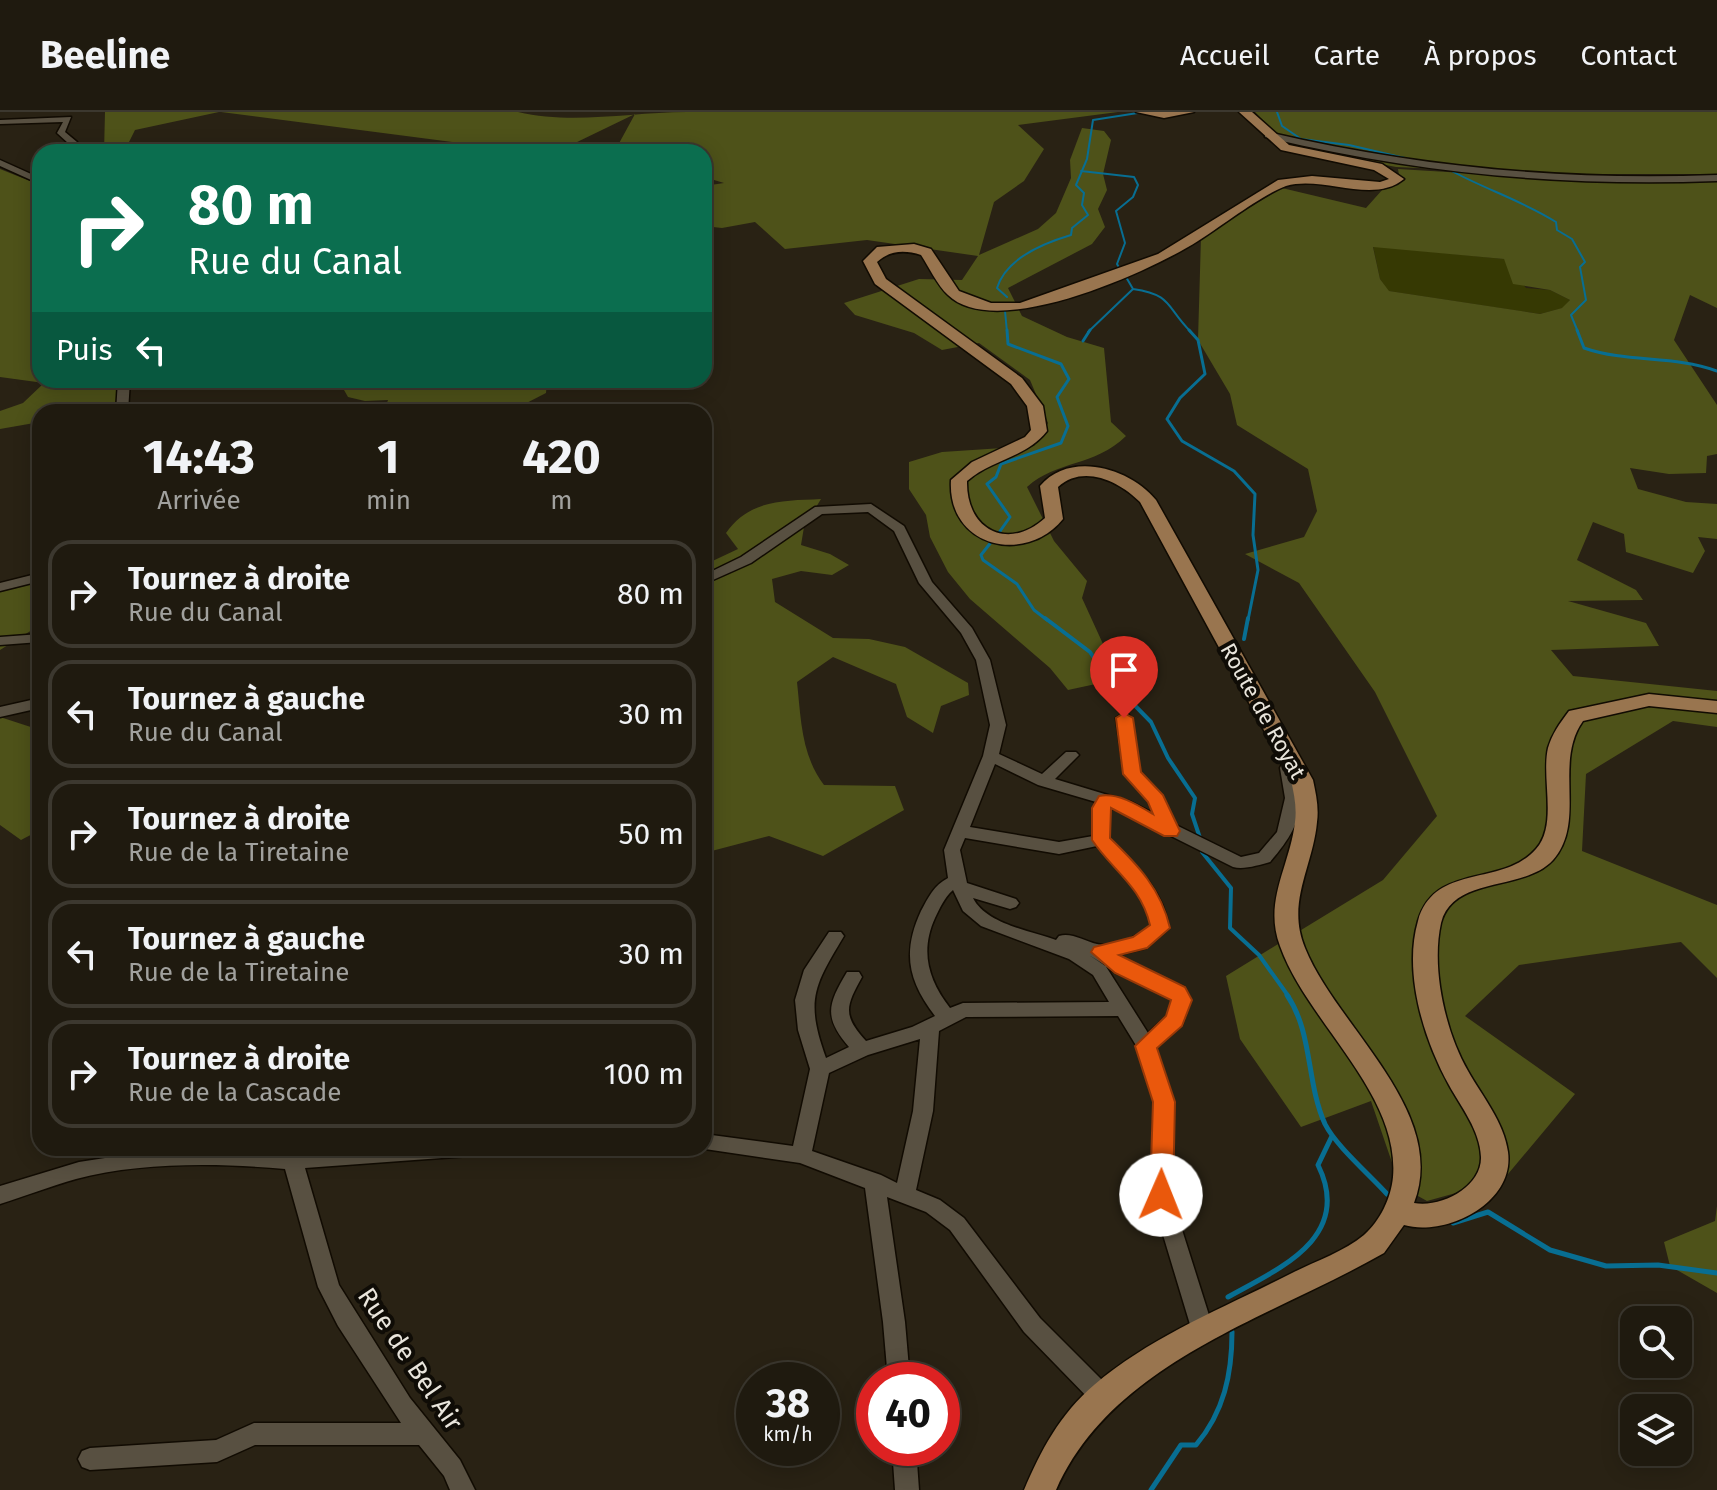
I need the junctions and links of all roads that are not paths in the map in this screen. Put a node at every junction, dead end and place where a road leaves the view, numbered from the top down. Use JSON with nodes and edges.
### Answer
{"nodes":[{"id":1,"x":1144,"y":112,"type":"edge"},
{"id":2,"x":1188,"y":112,"type":"edge"},
{"id":3,"x":1245,"y":112,"type":"edge"},
{"id":4,"x":0,"y":122,"type":"edge"},
{"id":5,"x":1268,"y":135,"type":"junction"},
{"id":6,"x":72,"y":144,"type":"edge"},
{"id":7,"x":0,"y":163,"type":"edge"},
{"id":8,"x":32,"y":170,"type":"edge"},
{"id":9,"x":20,"y":174,"type":"junction"},
{"id":10,"x":32,"y":178,"type":"edge"},
{"id":11,"x":1717,"y":178,"type":"edge"},
{"id":12,"x":712,"y":576,"type":"edge"},
{"id":13,"x":32,"y":579,"type":"edge"},
{"id":14,"x":0,"y":587,"type":"edge"},
{"id":15,"x":32,"y":639,"type":"edge"},
{"id":16,"x":0,"y":641,"type":"edge"},
{"id":17,"x":32,"y":705,"type":"edge"},
{"id":18,"x":1717,"y":707,"type":"edge"},
{"id":19,"x":0,"y":712,"type":"edge"},
{"id":20,"x":1124,"y":718,"type":"dead end"},
{"id":21,"x":1071,"y":755,"type":"dead end"},
{"id":22,"x":991,"y":756,"type":"junction"},
{"id":23,"x":1296,"y":766,"type":"junction"},
{"id":24,"x":1044,"y":781,"type":"junction"},
{"id":25,"x":1105,"y":800,"type":"junction"},
{"id":26,"x":958,"y":831,"type":"junction"},
{"id":27,"x":1171,"y":831,"type":"junction"},
{"id":28,"x":1101,"y":840,"type":"junction"},
{"id":29,"x":958,"y":884,"type":"junction"},
{"id":30,"x":1010,"y":903,"type":"dead end"},
{"id":31,"x":835,"y":936,"type":"dead end"},
{"id":32,"x":1044,"y":942,"type":"junction"},
{"id":33,"x":1101,"y":952,"type":"junction"},
{"id":34,"x":853,"y":977,"type":"dead end"},
{"id":35,"x":1125,"y":1009,"type":"junction"},
{"id":36,"x":938,"y":1022,"type":"junction"},
{"id":37,"x":1146,"y":1046,"type":"junction"},
{"id":38,"x":862,"y":1049,"type":"junction"},
{"id":39,"x":820,"y":1069,"type":"junction"},
{"id":40,"x":712,"y":1143,"type":"edge"},
{"id":41,"x":801,"y":1155,"type":"junction"},
{"id":42,"x":361,"y":1156,"type":"edge"},
{"id":43,"x":293,"y":1161,"type":"junction"},
{"id":44,"x":874,"y":1181,"type":"junction"},
{"id":45,"x":905,"y":1193,"type":"junction"},
{"id":46,"x":0,"y":1195,"type":"edge"},
{"id":47,"x":1399,"y":1211,"type":"junction"},
{"id":48,"x":1203,"y":1331,"type":"junction"},
{"id":49,"x":897,"y":1362,"type":"edge"},
{"id":50,"x":1103,"y":1397,"type":"junction"},
{"id":51,"x":424,"y":1434,"type":"junction"},
{"id":52,"x":90,"y":1459,"type":"dead end"},
{"id":53,"x":905,"y":1466,"type":"edge"},
{"id":54,"x":463,"y":1490,"type":"edge"},
{"id":55,"x":907,"y":1490,"type":"edge"},
{"id":56,"x":1040,"y":1490,"type":"edge"}],
"edges":[{"from":1,"to":2,"type":"main road"},
{"from":3,"to":5,"type":"main road"},
{"from":4,"to":6,"type":"street"},
{"from":5,"to":11,"type":"street"},
{"from":5,"to":23,"type":"main road","name":"Route de Royat"},
{"from":7,"to":9,"type":"street"},
{"from":8,"to":9,"type":"street"},
{"from":9,"to":10,"type":"street"},
{"from":12,"to":22,"type":"street"},
{"from":13,"to":14,"type":"street"},
{"from":15,"to":16,"type":"street"},
{"from":17,"to":19,"type":"street"},
{"from":18,"to":47,"type":"main road"},
{"from":20,"to":27,"type":"street"},
{"from":21,"to":24,"type":"street"},
{"from":22,"to":24,"type":"street"},
{"from":22,"to":26,"type":"street"},
{"from":23,"to":27,"type":"street"},
{"from":23,"to":47,"type":"main road","name":"Route de Royat"},
{"from":24,"to":25,"type":"street"},
{"from":25,"to":27,"type":"street"},
{"from":25,"to":28,"type":"street"},
{"from":26,"to":28,"type":"street"},
{"from":26,"to":29,"type":"street"},
{"from":28,"to":33,"type":"street"},
{"from":29,"to":30,"type":"street"},
{"from":29,"to":32,"type":"street"},
{"from":29,"to":36,"type":"street"},
{"from":31,"to":39,"type":"street"},
{"from":32,"to":33,"type":"street"},
{"from":32,"to":35,"type":"street"},
{"from":33,"to":37,"type":"street"},
{"from":34,"to":38,"type":"street"},
{"from":35,"to":36,"type":"street"},
{"from":35,"to":37,"type":"street"},
{"from":36,"to":38,"type":"street"},
{"from":36,"to":45,"type":"street"},
{"from":37,"to":48,"type":"street"},
{"from":38,"to":39,"type":"street"},
{"from":39,"to":41,"type":"street"},
{"from":40,"to":41,"type":"street"},
{"from":41,"to":44,"type":"street"},
{"from":42,"to":43,"type":"street"},
{"from":43,"to":46,"type":"street"},
{"from":43,"to":51,"type":"street","name":"Rue de Bel Air"},
{"from":44,"to":45,"type":"street"},
{"from":44,"to":49,"type":"street"},
{"from":45,"to":50,"type":"street"},
{"from":47,"to":48,"type":"main road","name":"Route de Royat"},
{"from":48,"to":50,"type":"main road","name":"Route de Royat"},
{"from":50,"to":56,"type":"main road","name":"Route de Royat"},
{"from":51,"to":52,"type":"street"},
{"from":51,"to":54,"type":"street","name":"Rue de Bel Air"},
{"from":53,"to":55,"type":"street"}]}
